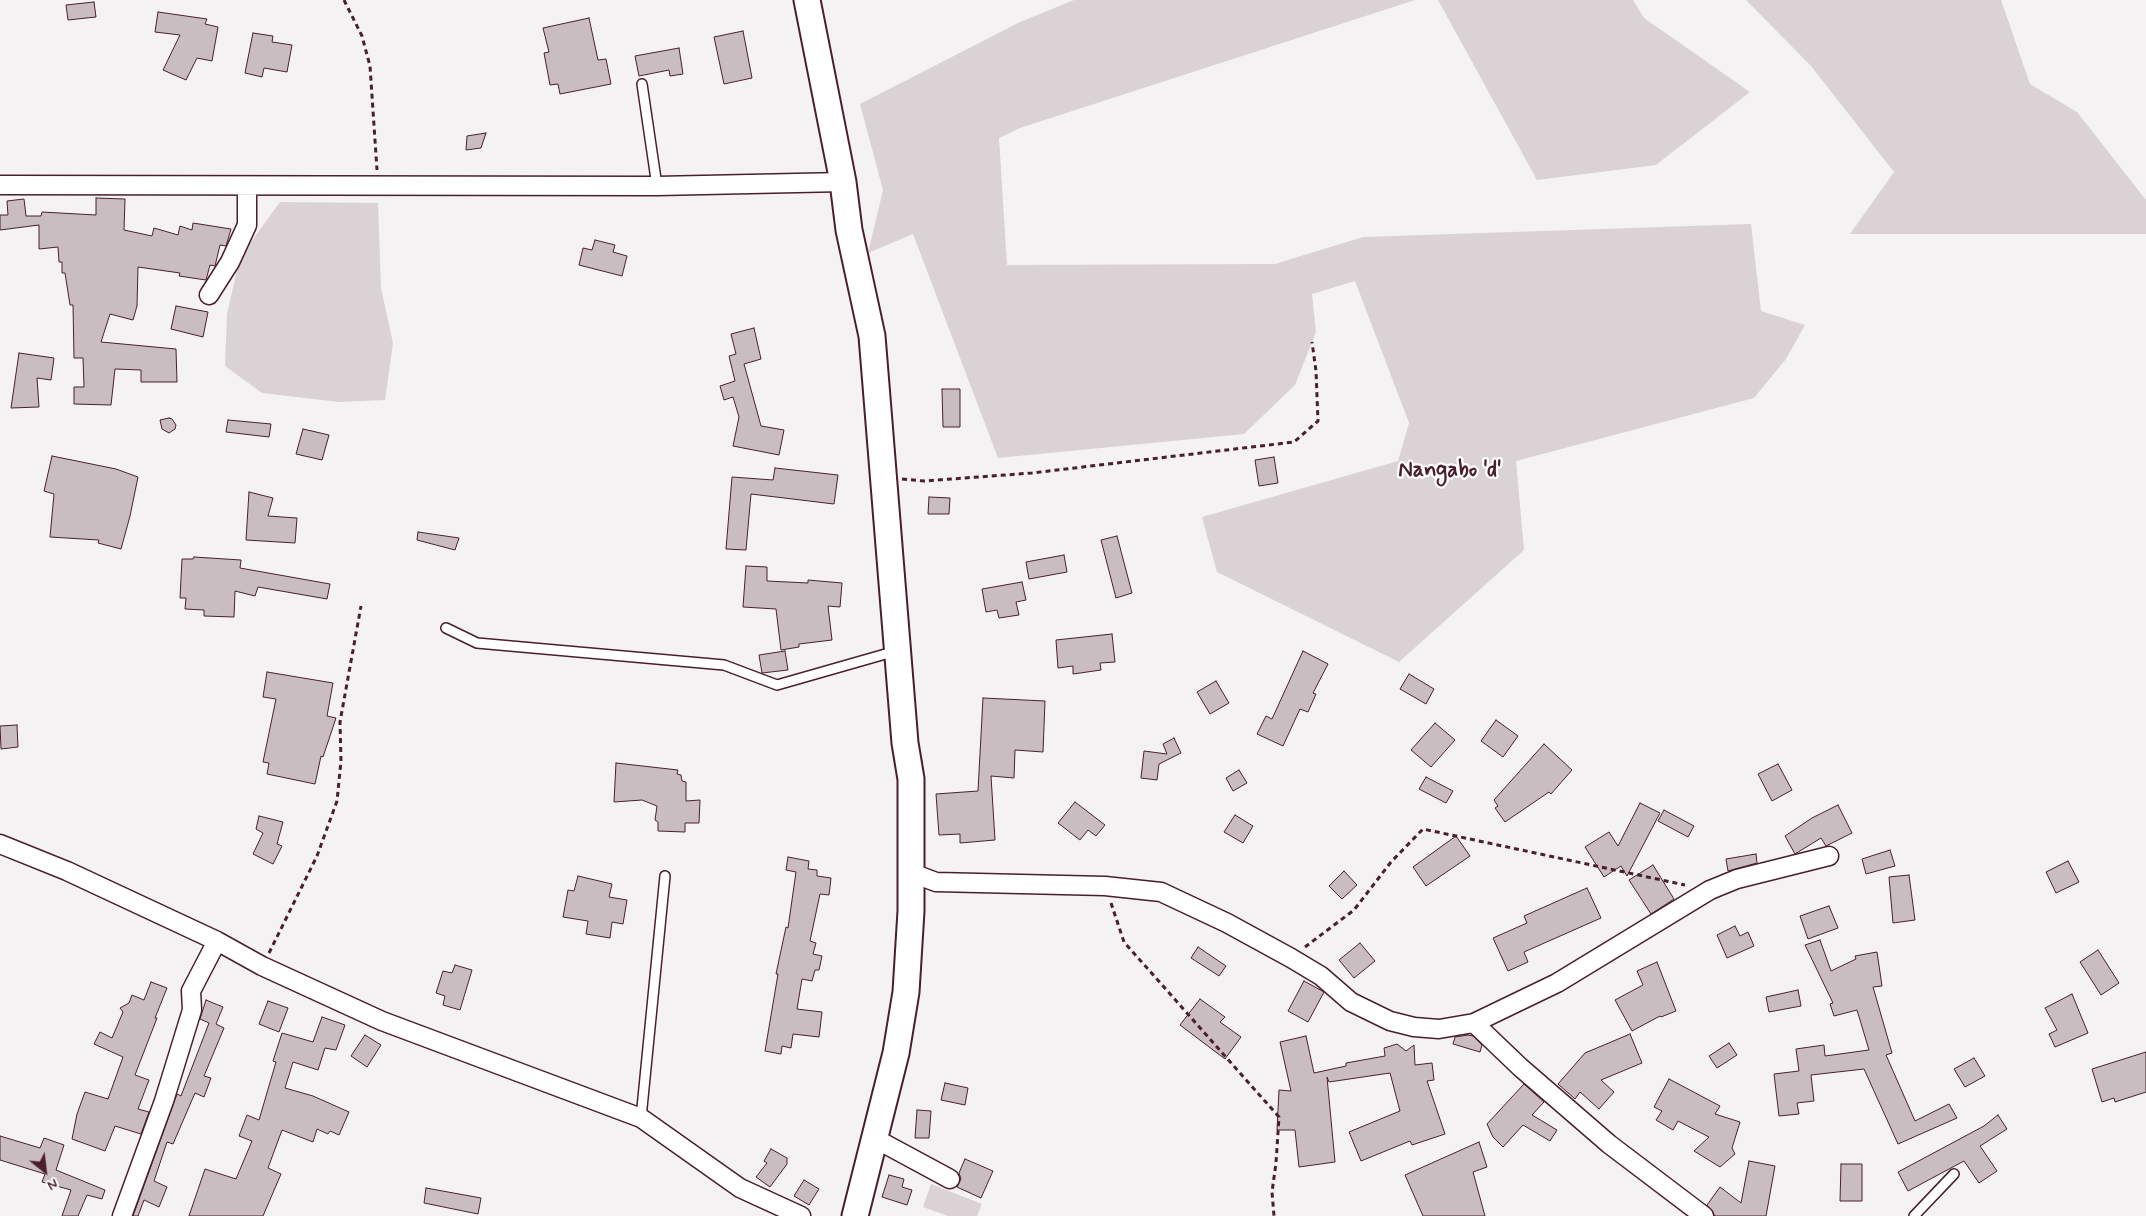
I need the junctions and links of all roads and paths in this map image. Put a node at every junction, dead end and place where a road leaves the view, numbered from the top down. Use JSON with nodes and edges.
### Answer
{"nodes":[{"id":1,"x":344,"y":0,"type":"edge"},
{"id":2,"x":808,"y":0,"type":"edge"},
{"id":3,"x":642,"y":84,"type":"dead end"},
{"id":4,"x":843,"y":182,"type":"junction"},
{"id":5,"x":0,"y":185,"type":"edge"},
{"id":6,"x":247,"y":186,"type":"junction"},
{"id":7,"x":377,"y":186,"type":"junction"},
{"id":8,"x":657,"y":186,"type":"junction"},
{"id":9,"x":209,"y":295,"type":"dead end"},
{"id":10,"x":1312,"y":342,"type":"dead end"},
{"id":11,"x":884,"y":478,"type":"junction"},
{"id":12,"x":361,"y":606,"type":"dead end"},
{"id":13,"x":446,"y":628,"type":"dead end"},
{"id":14,"x":898,"y":650,"type":"junction"},
{"id":15,"x":0,"y":844,"type":"edge"},
{"id":16,"x":1830,"y":856,"type":"dead end"},
{"id":17,"x":912,"y":873,"type":"junction"},
{"id":18,"x":665,"y":876,"type":"dead end"},
{"id":19,"x":1105,"y":886,"type":"junction"},
{"id":20,"x":1710,"y":890,"type":"junction"},
{"id":21,"x":217,"y":941,"type":"junction"},
{"id":22,"x":1290,"y":958,"type":"junction"},
{"id":23,"x":262,"y":966,"type":"junction"},
{"id":24,"x":1474,"y":1023,"type":"junction"},
{"id":25,"x":641,"y":1118,"type":"junction"},
{"id":26,"x":874,"y":1138,"type":"junction"},
{"id":27,"x":1954,"y":1174,"type":"dead end"},
{"id":28,"x":950,"y":1179,"type":"dead end"},
{"id":29,"x":122,"y":1216,"type":"edge"},
{"id":30,"x":801,"y":1216,"type":"edge"},
{"id":31,"x":855,"y":1216,"type":"edge"},
{"id":32,"x":1274,"y":1216,"type":"edge"},
{"id":33,"x":1704,"y":1216,"type":"edge"},
{"id":34,"x":1914,"y":1216,"type":"edge"}],
"edges":[{"from":1,"to":7,"type":"path"},
{"from":2,"to":4,"type":"street"},
{"from":3,"to":8,"type":"lane"},
{"from":4,"to":8,"type":"street"},
{"from":4,"to":11,"type":"street"},
{"from":5,"to":6,"type":"street"},
{"from":6,"to":7,"type":"street"},
{"from":6,"to":9,"type":"street"},
{"from":7,"to":8,"type":"street"},
{"from":10,"to":11,"type":"path"},
{"from":11,"to":14,"type":"street"},
{"from":12,"to":23,"type":"path"},
{"from":13,"to":14,"type":"lane"},
{"from":14,"to":17,"type":"street"},
{"from":15,"to":21,"type":"street"},
{"from":16,"to":20,"type":"street"},
{"from":17,"to":19,"type":"street"},
{"from":17,"to":26,"type":"street"},
{"from":18,"to":25,"type":"lane"},
{"from":19,"to":22,"type":"street"},
{"from":19,"to":32,"type":"path"},
{"from":20,"to":22,"type":"path"},
{"from":20,"to":24,"type":"street"},
{"from":21,"to":23,"type":"street"},
{"from":21,"to":29,"type":"street"},
{"from":22,"to":24,"type":"street"},
{"from":23,"to":25,"type":"street"},
{"from":24,"to":33,"type":"street"},
{"from":25,"to":30,"type":"street"},
{"from":26,"to":28,"type":"street"},
{"from":26,"to":31,"type":"street"},
{"from":27,"to":34,"type":"lane"}]}
